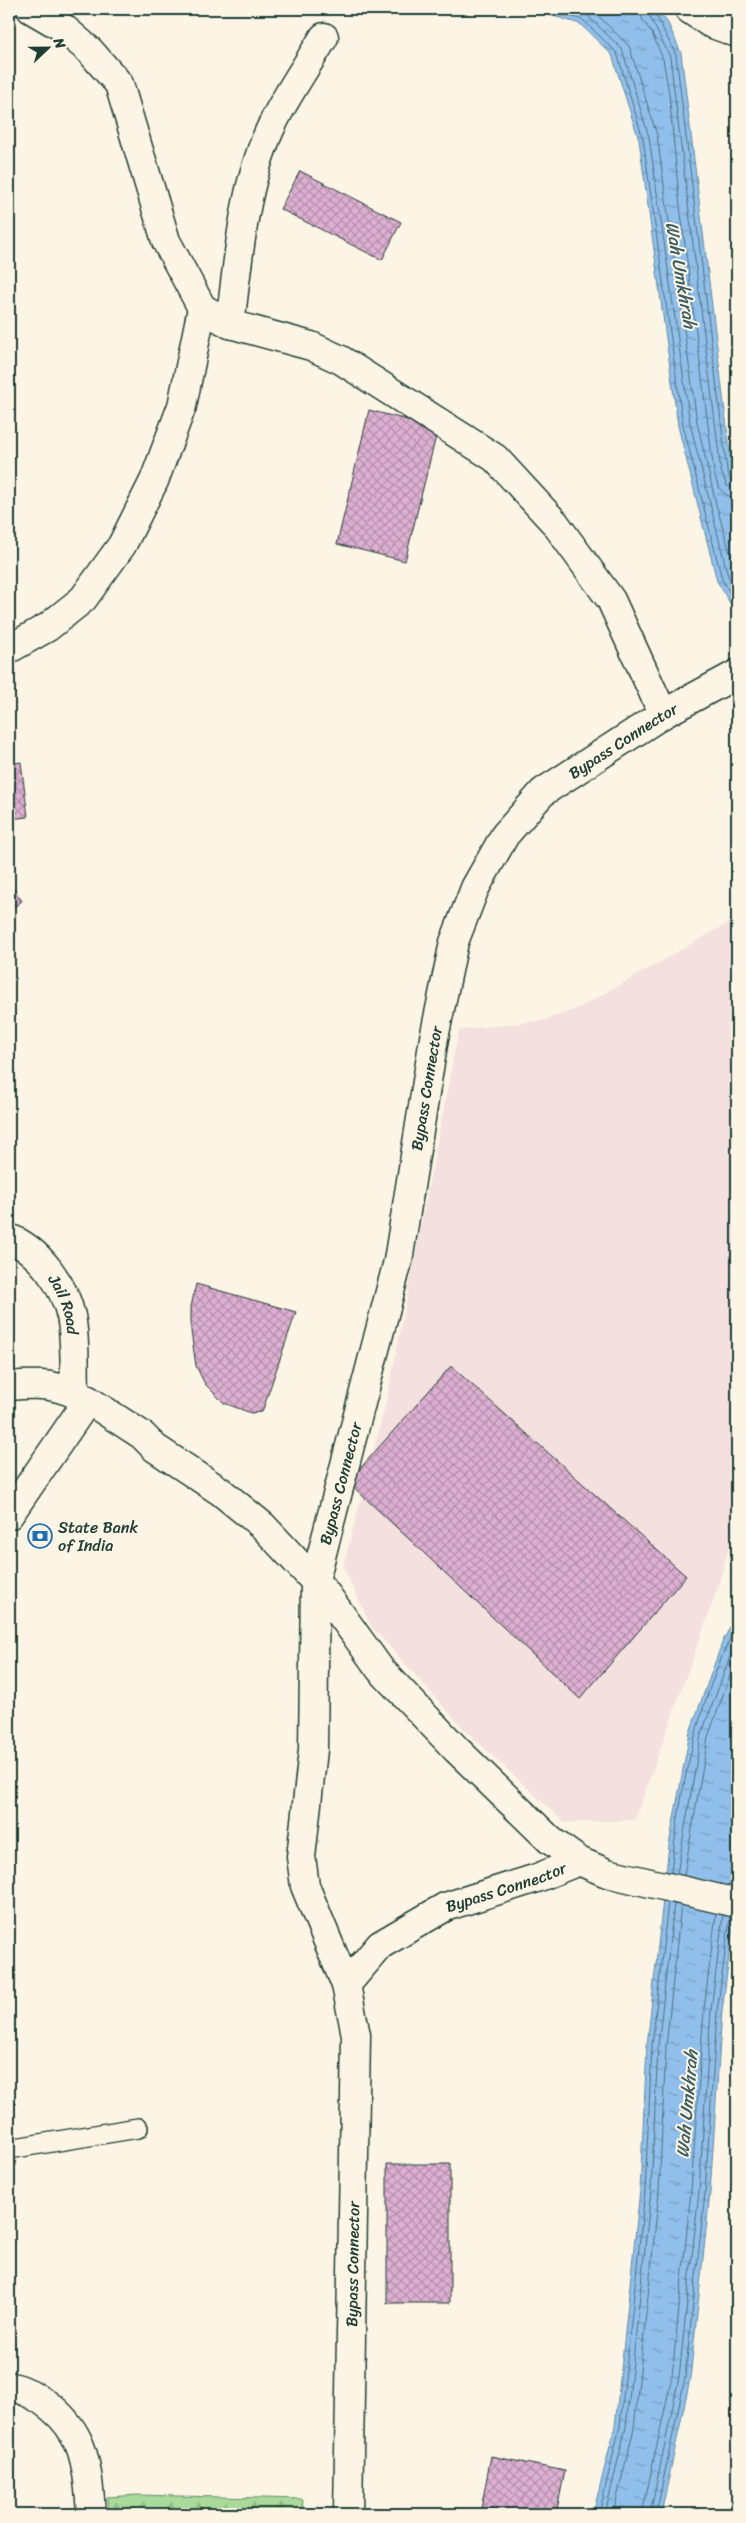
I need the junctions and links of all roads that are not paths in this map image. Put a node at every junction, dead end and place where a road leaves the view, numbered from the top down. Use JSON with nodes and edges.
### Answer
{"nodes":[{"id":1,"x":31,"y":9,"type":"edge"},
{"id":2,"x":689,"y":9,"type":"edge"},
{"id":3,"x":737,"y":33,"type":"edge"},
{"id":4,"x":324,"y":37,"type":"dead end"},
{"id":5,"x":202,"y":308,"type":"junction"},
{"id":6,"x":230,"y":324,"type":"junction"},
{"id":7,"x":9,"y":649,"type":"edge"},
{"id":8,"x":737,"y":674,"type":"edge"},
{"id":9,"x":664,"y":714,"type":"junction"},
{"id":10,"x":9,"y":1238,"type":"edge"},
{"id":11,"x":9,"y":1386,"type":"edge"},
{"id":12,"x":82,"y":1397,"type":"junction"},
{"id":13,"x":9,"y":1515,"type":"edge"},
{"id":14,"x":315,"y":1580,"type":"junction"},
{"id":15,"x":578,"y":1861,"type":"junction"},
{"id":16,"x":737,"y":1903,"type":"edge"},
{"id":17,"x":346,"y":1985,"type":"junction"},
{"id":18,"x":138,"y":2128,"type":"dead end"},
{"id":19,"x":9,"y":2149,"type":"edge"},
{"id":20,"x":9,"y":2386,"type":"edge"},
{"id":21,"x":91,"y":2514,"type":"edge"},
{"id":22,"x":348,"y":2514,"type":"edge"}],
"edges":[{"from":1,"to":5,"type":"street"},
{"from":2,"to":3,"type":"street"},
{"from":4,"to":6,"type":"street"},
{"from":5,"to":6,"type":"street"},
{"from":5,"to":7,"type":"street"},
{"from":6,"to":9,"type":"street"},
{"from":8,"to":9,"type":"street","name":"Bypass Connector"},
{"from":9,"to":14,"type":"street","name":"Bypass Connector"},
{"from":10,"to":12,"type":"street","name":"Jail Road"},
{"from":11,"to":12,"type":"street"},
{"from":12,"to":13,"type":"street"},
{"from":12,"to":14,"type":"street"},
{"from":14,"to":15,"type":"street","name":"Bypass Connector"},
{"from":14,"to":17,"type":"street","name":"Bypass Connector"},
{"from":15,"to":16,"type":"street"},
{"from":15,"to":17,"type":"street","name":"Bypass Connector"},
{"from":17,"to":22,"type":"street","name":"Bypass Connector"},
{"from":18,"to":19,"type":"lane"},
{"from":20,"to":21,"type":"street"}]}
